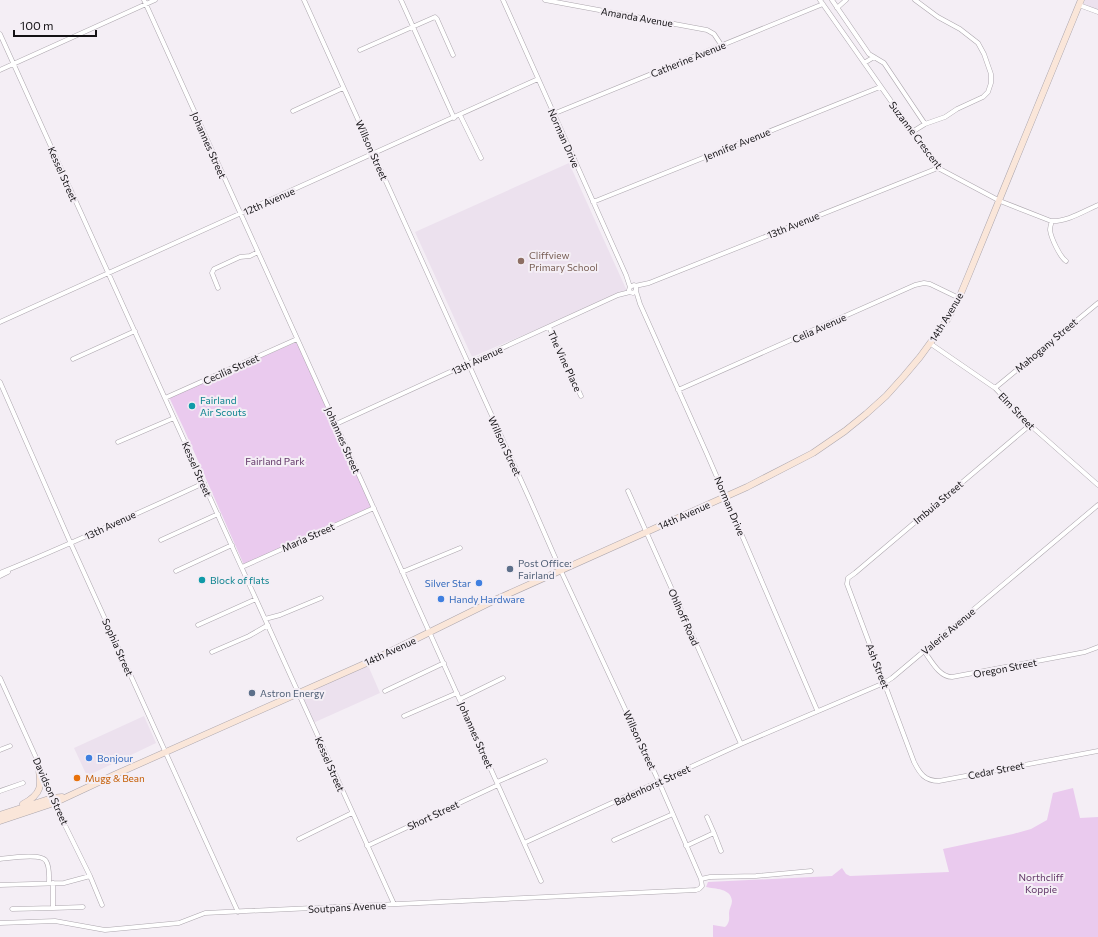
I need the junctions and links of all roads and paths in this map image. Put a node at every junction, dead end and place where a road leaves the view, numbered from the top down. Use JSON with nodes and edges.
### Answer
{"nodes":[{"id":1,"x":155,"y":0,"type":"edge"},
{"id":2,"x":304,"y":0,"type":"edge"},
{"id":3,"x":401,"y":0,"type":"edge"},
{"id":4,"x":503,"y":0,"type":"edge"},
{"id":5,"x":544,"y":0,"type":"edge"},
{"id":6,"x":832,"y":0,"type":"edge"},
{"id":7,"x":846,"y":0,"type":"edge"},
{"id":8,"x":914,"y":0,"type":"edge"},
{"id":9,"x":145,"y":2,"type":"edge"},
{"id":10,"x":822,"y":2,"type":"edge"},
{"id":11,"x":1080,"y":2,"type":"edge"},
{"id":12,"x":837,"y":8,"type":"junction"},
{"id":13,"x":1098,"y":12,"type":"edge"},
{"id":14,"x":413,"y":27,"type":"junction"},
{"id":15,"x":0,"y":34,"type":"edge"},
{"id":16,"x":722,"y":46,"type":"junction"},
{"id":17,"x":360,"y":50,"type":"dead end"},
{"id":18,"x":453,"y":55,"type":"dead end"},
{"id":19,"x":874,"y":57,"type":"junction"},
{"id":20,"x":864,"y":63,"type":"junction"},
{"id":21,"x":13,"y":64,"type":"junction"},
{"id":22,"x":0,"y":70,"type":"edge"},
{"id":23,"x":538,"y":79,"type":"junction"},
{"id":24,"x":880,"y":87,"type":"junction"},
{"id":25,"x":343,"y":88,"type":"junction"},
{"id":26,"x":293,"y":111,"type":"dead end"},
{"id":27,"x":553,"y":114,"type":"junction"},
{"id":28,"x":460,"y":115,"type":"junction"},
{"id":29,"x":454,"y":118,"type":"junction"},
{"id":30,"x":925,"y":124,"type":"junction"},
{"id":31,"x":912,"y":132,"type":"junction"},
{"id":32,"x":373,"y":154,"type":"junction"},
{"id":33,"x":481,"y":158,"type":"dead end"},
{"id":34,"x":938,"y":168,"type":"junction"},
{"id":35,"x":1000,"y":201,"type":"junction"},
{"id":36,"x":593,"y":202,"type":"junction"},
{"id":37,"x":1098,"y":205,"type":"edge"},
{"id":38,"x":241,"y":213,"type":"junction"},
{"id":39,"x":1052,"y":221,"type":"junction"},
{"id":40,"x":258,"y":252,"type":"junction"},
{"id":41,"x":1066,"y":261,"type":"dead end"},
{"id":42,"x":108,"y":273,"type":"junction"},
{"id":43,"x":218,"y":288,"type":"dead end"},
{"id":44,"x":633,"y":289,"type":"junction"},
{"id":45,"x":959,"y":298,"type":"junction"},
{"id":46,"x":1098,"y":303,"type":"edge"},
{"id":47,"x":0,"y":322,"type":"edge"},
{"id":48,"x":549,"y":327,"type":"junction"},
{"id":49,"x":135,"y":331,"type":"junction"},
{"id":50,"x":297,"y":339,"type":"junction"},
{"id":51,"x":930,"y":344,"type":"junction"},
{"id":52,"x":73,"y":359,"type":"dead end"},
{"id":53,"x":468,"y":364,"type":"junction"},
{"id":54,"x":0,"y":382,"type":"edge"},
{"id":55,"x":995,"y":388,"type":"junction"},
{"id":56,"x":678,"y":390,"type":"junction"},
{"id":57,"x":581,"y":396,"type":"dead end"},
{"id":58,"x":165,"y":398,"type":"junction"},
{"id":59,"x":174,"y":418,"type":"junction"},
{"id":60,"x":336,"y":424,"type":"junction"},
{"id":61,"x":1030,"y":425,"type":"junction"},
{"id":62,"x":118,"y":442,"type":"dead end"},
{"id":63,"x":204,"y":483,"type":"junction"},
{"id":64,"x":1098,"y":485,"type":"edge"},
{"id":65,"x":628,"y":491,"type":"dead end"},
{"id":66,"x":725,"y":496,"type":"junction"},
{"id":67,"x":1098,"y":505,"type":"edge"},
{"id":68,"x":374,"y":508,"type":"junction"},
{"id":69,"x":218,"y":514,"type":"junction"},
{"id":70,"x":646,"y":532,"type":"junction"},
{"id":71,"x":161,"y":540,"type":"dead end"},
{"id":72,"x":71,"y":544,"type":"junction"},
{"id":73,"x":232,"y":545,"type":"junction"},
{"id":74,"x":460,"y":548,"type":"dead end"},
{"id":75,"x":17,"y":567,"type":"junction"},
{"id":76,"x":242,"y":567,"type":"junction"},
{"id":77,"x":561,"y":570,"type":"junction"},
{"id":78,"x":176,"y":571,"type":"dead end"},
{"id":79,"x":402,"y":572,"type":"junction"},
{"id":80,"x":0,"y":573,"type":"edge"},
{"id":81,"x":0,"y":576,"type":"edge"},
{"id":82,"x":847,"y":581,"type":"joint"},
{"id":83,"x":321,"y":598,"type":"dead end"},
{"id":84,"x":256,"y":599,"type":"junction"},
{"id":85,"x":265,"y":619,"type":"junction"},
{"id":86,"x":198,"y":625,"type":"dead end"},
{"id":87,"x":268,"y":625,"type":"junction"},
{"id":88,"x":430,"y":632,"type":"junction"},
{"id":89,"x":1098,"y":647,"type":"edge"},
{"id":90,"x":924,"y":650,"type":"junction"},
{"id":91,"x":212,"y":652,"type":"dead end"},
{"id":92,"x":444,"y":663,"type":"junction"},
{"id":93,"x":0,"y":678,"type":"edge"},
{"id":94,"x":503,"y":678,"type":"dead end"},
{"id":95,"x":884,"y":683,"type":"junction"},
{"id":96,"x":384,"y":691,"type":"dead end"},
{"id":97,"x":298,"y":693,"type":"junction"},
{"id":98,"x":457,"y":693,"type":"junction"},
{"id":99,"x":460,"y":699,"type":"junction"},
{"id":100,"x":817,"y":710,"type":"junction"},
{"id":101,"x":404,"y":716,"type":"dead end"},
{"id":102,"x":779,"y":727,"type":"joint"},
{"id":103,"x":741,"y":744,"type":"junction"},
{"id":104,"x":10,"y":746,"type":"dead end"},
{"id":105,"x":0,"y":750,"type":"edge"},
{"id":106,"x":910,"y":751,"type":"joint"},
{"id":107,"x":1098,"y":751,"type":"edge"},
{"id":108,"x":166,"y":752,"type":"junction"},
{"id":109,"x":545,"y":761,"type":"dead end"},
{"id":110,"x":38,"y":763,"type":"junction"},
{"id":111,"x":659,"y":782,"type":"junction"},
{"id":112,"x":23,"y":783,"type":"dead end"},
{"id":113,"x":498,"y":783,"type":"junction"},
{"id":114,"x":0,"y":792,"type":"edge"},
{"id":115,"x":53,"y":800,"type":"junction"},
{"id":116,"x":10,"y":812,"type":"junction"},
{"id":117,"x":352,"y":813,"type":"junction"},
{"id":118,"x":673,"y":814,"type":"junction"},
{"id":119,"x":0,"y":815,"type":"edge"},
{"id":120,"x":707,"y":817,"type":"dead end"},
{"id":121,"x":0,"y":821,"type":"edge"},
{"id":122,"x":714,"y":833,"type":"junction"},
{"id":123,"x":299,"y":839,"type":"dead end"},
{"id":124,"x":614,"y":840,"type":"dead end"},
{"id":125,"x":524,"y":843,"type":"junction"},
{"id":126,"x":367,"y":846,"type":"junction"},
{"id":127,"x":686,"y":846,"type":"junction"},
{"id":128,"x":721,"y":851,"type":"dead end"},
{"id":129,"x":0,"y":859,"type":"edge"},
{"id":130,"x":811,"y":871,"type":"dead end"},
{"id":131,"x":90,"y":876,"type":"junction"},
{"id":132,"x":701,"y":879,"type":"junction"},
{"id":133,"x":541,"y":881,"type":"dead end"},
{"id":134,"x":51,"y":883,"type":"junction"},
{"id":135,"x":0,"y":885,"type":"edge"},
{"id":136,"x":394,"y":904,"type":"junction"},
{"id":137,"x":102,"y":905,"type":"dead end"},
{"id":138,"x":83,"y":907,"type":"dead end"},
{"id":139,"x":53,"y":908,"type":"junction"},
{"id":140,"x":12,"y":909,"type":"dead end"},
{"id":141,"x":238,"y":912,"type":"junction"},
{"id":142,"x":0,"y":923,"type":"edge"}],
"edges":[{"from":1,"to":9,"type":"street"},
{"from":2,"to":25,"type":"street","name":"Willson Street"},
{"from":3,"to":14,"type":"street"},
{"from":4,"to":23,"type":"street","name":"Norman Drive"},
{"from":5,"to":16,"type":"street","name":"Amanda Avenue"},
{"from":6,"to":12,"type":"street"},
{"from":7,"to":12,"type":"street"},
{"from":8,"to":30,"type":"street"},
{"from":9,"to":21,"type":"street"},
{"from":9,"to":38,"type":"street","name":"Johannes Street"},
{"from":10,"to":16,"type":"street","name":"Catherine Avenue"},
{"from":10,"to":20,"type":"street","name":"Suzanne Crescent"},
{"from":11,"to":13,"type":"street"},
{"from":11,"to":35,"type":"main road","name":"14th Avenue"},
{"from":12,"to":19,"type":"street"},
{"from":14,"to":17,"type":"street"},
{"from":14,"to":18,"type":"street"},
{"from":14,"to":29,"type":"street"},
{"from":15,"to":21,"type":"street","name":"Kessel Street"},
{"from":16,"to":27,"type":"street","name":"Catherine Avenue"},
{"from":19,"to":20,"type":"street"},
{"from":19,"to":30,"type":"street"},
{"from":20,"to":24,"type":"street","name":"Suzanne Crescent"},
{"from":21,"to":22,"type":"street"},
{"from":21,"to":42,"type":"street","name":"Kessel Street"},
{"from":23,"to":27,"type":"street","name":"Norman Drive"},
{"from":23,"to":28,"type":"street","name":"12th Avenue"},
{"from":24,"to":31,"type":"street","name":"Suzanne Crescent"},
{"from":24,"to":36,"type":"street","name":"Jennifer Avenue"},
{"from":25,"to":26,"type":"street"},
{"from":25,"to":32,"type":"street","name":"Willson Street"},
{"from":27,"to":36,"type":"street","name":"Norman Drive"},
{"from":28,"to":29,"type":"street","name":"12th Avenue"},
{"from":28,"to":33,"type":"street"},
{"from":29,"to":32,"type":"street","name":"12th Avenue"},
{"from":30,"to":31,"type":"street"},
{"from":31,"to":34,"type":"street","name":"Suzanne Crescent"},
{"from":32,"to":38,"type":"street","name":"12th Avenue"},
{"from":32,"to":53,"type":"street","name":"Willson Street"},
{"from":34,"to":35,"type":"street","name":"Suzanne Crescent"},
{"from":34,"to":44,"type":"street","name":"13th Avenue"},
{"from":35,"to":39,"type":"street","name":"Suzanne Crescent"},
{"from":35,"to":45,"type":"main road","name":"14th Avenue"},
{"from":36,"to":44,"type":"street","name":"Norman Drive"},
{"from":37,"to":39,"type":"street"},
{"from":38,"to":40,"type":"street","name":"Johannes Street"},
{"from":38,"to":42,"type":"street","name":"12th Avenue"},
{"from":39,"to":41,"type":"street"},
{"from":40,"to":43,"type":"street"},
{"from":40,"to":50,"type":"street","name":"Johannes Street"},
{"from":42,"to":47,"type":"street","name":"12th Avenue"},
{"from":42,"to":49,"type":"street","name":"Kessel Street"},
{"from":44,"to":48,"type":"street","name":"13th Avenue"},
{"from":44,"to":56,"type":"street","name":"Norman Drive"},
{"from":45,"to":51,"type":"main road","name":"14th Avenue"},
{"from":45,"to":56,"type":"street","name":"Celia Avenue"},
{"from":46,"to":55,"type":"street","name":"Mahogany Street"},
{"from":48,"to":53,"type":"street","name":"13th Avenue"},
{"from":48,"to":57,"type":"street","name":"The Vine Place"},
{"from":49,"to":52,"type":"street"},
{"from":49,"to":58,"type":"street","name":"Kessel Street"},
{"from":50,"to":58,"type":"street","name":"Cecilia Street"},
{"from":50,"to":60,"type":"street","name":"Johannes Street"},
{"from":51,"to":55,"type":"street","name":"Elm Street"},
{"from":51,"to":66,"type":"main road","name":"14th Avenue"},
{"from":53,"to":60,"type":"street","name":"13th Avenue"},
{"from":53,"to":77,"type":"street","name":"Willson Street"},
{"from":54,"to":72,"type":"street","name":"Sophia Street"},
{"from":55,"to":61,"type":"street","name":"Elm Street"},
{"from":56,"to":66,"type":"street","name":"Norman Drive"},
{"from":58,"to":59,"type":"street","name":"Kessel Street"},
{"from":59,"to":62,"type":"street"},
{"from":59,"to":63,"type":"street","name":"Kessel Street"},
{"from":60,"to":68,"type":"street","name":"Johannes Street"},
{"from":61,"to":64,"type":"street","name":"Elm Street"},
{"from":61,"to":82,"type":"street","name":"Imbuia Street"},
{"from":63,"to":69,"type":"street","name":"Kessel Street"},
{"from":63,"to":72,"type":"street","name":"13th Avenue"},
{"from":65,"to":70,"type":"street","name":"Ohlhoff Road"},
{"from":66,"to":70,"type":"main road","name":"14th Avenue"},
{"from":66,"to":100,"type":"street","name":"Norman Drive"},
{"from":67,"to":90,"type":"street","name":"Valerie Avenue"},
{"from":68,"to":76,"type":"street","name":"Maria Street"},
{"from":68,"to":79,"type":"street","name":"Johannes Street"},
{"from":69,"to":71,"type":"street"},
{"from":69,"to":73,"type":"street","name":"Kessel Street"},
{"from":70,"to":77,"type":"main road","name":"14th Avenue"},
{"from":70,"to":103,"type":"street","name":"Ohlhoff Road"},
{"from":72,"to":75,"type":"street","name":"13th Avenue"},
{"from":72,"to":108,"type":"street","name":"Sophia Street"},
{"from":73,"to":76,"type":"street","name":"Kessel Street"},
{"from":73,"to":78,"type":"street"},
{"from":74,"to":79,"type":"street"},
{"from":75,"to":80,"type":"street","name":"13th Avenue"},
{"from":75,"to":81,"type":"street","name":"13th Avenue"},
{"from":76,"to":84,"type":"street","name":"Kessel Street"},
{"from":77,"to":88,"type":"main road","name":"14th Avenue"},
{"from":77,"to":111,"type":"street","name":"Willson Street"},
{"from":79,"to":88,"type":"street","name":"Johannes Street"},
{"from":82,"to":95,"type":"street","name":"Ash Street"},
{"from":83,"to":85,"type":"street"},
{"from":84,"to":85,"type":"street","name":"Kessel Street"},
{"from":84,"to":86,"type":"street"},
{"from":85,"to":87,"type":"street","name":"Kessel Street"},
{"from":87,"to":91,"type":"street"},
{"from":87,"to":97,"type":"street","name":"Kessel Street"},
{"from":88,"to":92,"type":"street","name":"Johannes Street"},
{"from":88,"to":97,"type":"main road","name":"14th Avenue"},
{"from":89,"to":90,"type":"street","name":"Oregon Street"},
{"from":90,"to":95,"type":"street","name":"Valerie Avenue"},
{"from":92,"to":96,"type":"street"},
{"from":92,"to":98,"type":"street","name":"Johannes Street"},
{"from":93,"to":110,"type":"street","name":"Davidson Street"},
{"from":94,"to":99,"type":"street"},
{"from":95,"to":100,"type":"street","name":"Valerie Avenue"},
{"from":95,"to":106,"type":"street","name":"Ash Street"},
{"from":97,"to":108,"type":"main road","name":"14th Avenue"},
{"from":97,"to":117,"type":"street","name":"Kessel Street"},
{"from":98,"to":99,"type":"street","name":"Johannes Street"},
{"from":98,"to":101,"type":"street"},
{"from":99,"to":113,"type":"street","name":"Johannes Street"},
{"from":100,"to":102,"type":"street","name":"Valerie Avenue"},
{"from":102,"to":103,"type":"street","name":"Badenhorst Street"},
{"from":103,"to":111,"type":"street","name":"Badenhorst Street"},
{"from":104,"to":105,"type":"street"},
{"from":106,"to":107,"type":"street","name":"Cedar Street"},
{"from":108,"to":115,"type":"main road","name":"14th Avenue"},
{"from":108,"to":141,"type":"street","name":"Sophia Street"},
{"from":109,"to":113,"type":"street","name":"Short Street"},
{"from":110,"to":115,"type":"street","name":"Davidson Street"},
{"from":110,"to":116,"type":"main road"},
{"from":111,"to":118,"type":"street","name":"Willson Street"},
{"from":111,"to":125,"type":"street","name":"Badenhorst Street"},
{"from":112,"to":114,"type":"street"},
{"from":113,"to":125,"type":"street","name":"Johannes Street"},
{"from":113,"to":126,"type":"street","name":"Short Street"},
{"from":115,"to":116,"type":"main road","name":"14th Avenue"},
{"from":115,"to":121,"type":"main road","name":"14th Avenue"},
{"from":115,"to":131,"type":"street","name":"Davidson Street"},
{"from":116,"to":119,"type":"main road","name":"14th Avenue"},
{"from":117,"to":123,"type":"street"},
{"from":117,"to":126,"type":"street","name":"Kessel Street"},
{"from":118,"to":124,"type":"street"},
{"from":118,"to":127,"type":"street","name":"Willson Street"},
{"from":120,"to":122,"type":"street"},
{"from":122,"to":127,"type":"street"},
{"from":122,"to":128,"type":"street"},
{"from":125,"to":133,"type":"street","name":"Johannes Street"},
{"from":126,"to":136,"type":"street","name":"Kessel Street"},
{"from":127,"to":132,"type":"street","name":"Willson Street"},
{"from":129,"to":134,"type":"street"},
{"from":130,"to":132,"type":"street"},
{"from":131,"to":134,"type":"street"},
{"from":131,"to":137,"type":"street","name":"Davidson Street"},
{"from":132,"to":136,"type":"street","name":"Soutpans Avenue"},
{"from":134,"to":135,"type":"street"},
{"from":134,"to":139,"type":"street"},
{"from":136,"to":141,"type":"street","name":"Soutpans Avenue"},
{"from":138,"to":139,"type":"street"},
{"from":139,"to":140,"type":"street"},
{"from":141,"to":142,"type":"street","name":"Soutpans Avenue"}]}
